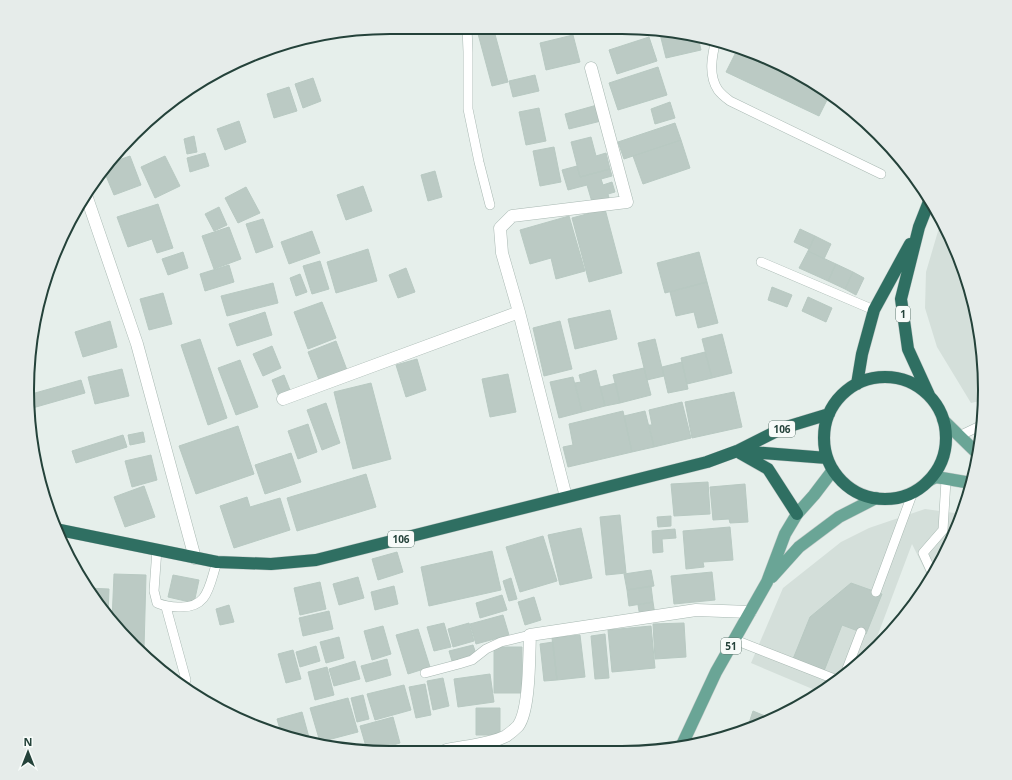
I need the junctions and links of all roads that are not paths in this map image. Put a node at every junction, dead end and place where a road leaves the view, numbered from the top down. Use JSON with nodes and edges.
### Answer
{"nodes":[{"id":1,"x":467,"y":34,"type":"edge"},
{"id":2,"x":714,"y":46,"type":"edge"},
{"id":3,"x":591,"y":68,"type":"dead end"},
{"id":4,"x":881,"y":174,"type":"dead end"},
{"id":5,"x":88,"y":202,"type":"edge"},
{"id":6,"x":490,"y":205,"type":"dead end"},
{"id":7,"x":927,"y":207,"type":"edge"},
{"id":8,"x":919,"y":227,"type":"junction"},
{"id":9,"x":761,"y":262,"type":"dead end"},
{"id":10,"x":874,"y":310,"type":"junction"},
{"id":11,"x":519,"y":312,"type":"junction"},
{"id":12,"x":857,"y":384,"type":"junction"},
{"id":13,"x":283,"y":399,"type":"dead end"},
{"id":14,"x":931,"y":399,"type":"junction"},
{"id":15,"x":829,"y":414,"type":"junction"},
{"id":16,"x":943,"y":420,"type":"junction"},
{"id":17,"x":976,"y":428,"type":"edge"},
{"id":18,"x":959,"y":436,"type":"junction"},
{"id":19,"x":973,"y":450,"type":"edge"},
{"id":20,"x":737,"y":451,"type":"junction"},
{"id":21,"x":827,"y":458,"type":"junction"},
{"id":22,"x":833,"y":470,"type":"junction"},
{"id":23,"x":946,"y":480,"type":"junction"},
{"id":24,"x":928,"y":481,"type":"junction"},
{"id":25,"x":966,"y":482,"type":"edge"},
{"id":26,"x":913,"y":492,"type":"junction"},
{"id":27,"x":566,"y":497,"type":"junction"},
{"id":28,"x":876,"y":498,"type":"junction"},
{"id":29,"x":797,"y":514,"type":"junction"},
{"id":30,"x":63,"y":531,"type":"edge"},
{"id":31,"x":157,"y":549,"type":"junction"},
{"id":32,"x":195,"y":558,"type":"junction"},
{"id":33,"x":217,"y":562,"type":"junction"},
{"id":34,"x":930,"y":568,"type":"edge"},
{"id":35,"x":767,"y":582,"type":"junction"},
{"id":36,"x":876,"y":592,"type":"dead end"},
{"id":37,"x":166,"y":607,"type":"junction"},
{"id":38,"x":750,"y":612,"type":"junction"},
{"id":39,"x":861,"y":632,"type":"dead end"},
{"id":40,"x":530,"y":635,"type":"junction"},
{"id":41,"x":735,"y":640,"type":"junction"},
{"id":42,"x":849,"y":665,"type":"edge"},
{"id":43,"x":426,"y":673,"type":"dead end"},
{"id":44,"x":832,"y":677,"type":"edge"},
{"id":45,"x":186,"y":680,"type":"dead end"},
{"id":46,"x":684,"y":740,"type":"edge"},
{"id":47,"x":465,"y":746,"type":"edge"}],
"edges":[{"from":1,"to":6,"type":"lane"},
{"from":2,"to":4,"type":"lane"},
{"from":3,"to":11,"type":"street"},
{"from":5,"to":32,"type":"street"},
{"from":7,"to":8,"type":"highway","number":"1"},
{"from":8,"to":10,"type":"highway","number":"1"},
{"from":8,"to":14,"type":"highway","number":"1"},
{"from":9,"to":10,"type":"lane"},
{"from":10,"to":12,"type":"highway","number":"1"},
{"from":11,"to":13,"type":"street"},
{"from":11,"to":27,"type":"street"},
{"from":12,"to":14,"type":"highway","number":"1"},
{"from":12,"to":15,"type":"highway","number":"1"},
{"from":14,"to":16,"type":"highway","number":"1"},
{"from":15,"to":20,"type":"highway","number":"106"},
{"from":15,"to":21,"type":"highway","number":"1"},
{"from":16,"to":18,"type":"main road","number":"1"},
{"from":16,"to":24,"type":"highway","number":"1"},
{"from":17,"to":18,"type":"lane"},
{"from":18,"to":19,"type":"main road","number":"1"},
{"from":20,"to":21,"type":"highway","number":"106"},
{"from":20,"to":27,"type":"highway","number":"106"},
{"from":20,"to":29,"type":"highway"},
{"from":21,"to":22,"type":"highway","number":"1"},
{"from":22,"to":28,"type":"highway","number":"1"},
{"from":22,"to":29,"type":"main road","number":"51"},
{"from":23,"to":24,"type":"main road"},
{"from":23,"to":25,"type":"main road"},
{"from":23,"to":34,"type":"lane"},
{"from":24,"to":26,"type":"highway","number":"1"},
{"from":26,"to":28,"type":"highway","number":"1"},
{"from":26,"to":36,"type":"lane"},
{"from":27,"to":33,"type":"highway","number":"106"},
{"from":28,"to":35,"type":"main road","number":"51"},
{"from":29,"to":35,"type":"main road","number":"51"},
{"from":30,"to":31,"type":"highway","number":"106"},
{"from":31,"to":32,"type":"highway","number":"106"},
{"from":31,"to":37,"type":"lane"},
{"from":32,"to":33,"type":"highway","number":"106"},
{"from":33,"to":37,"type":"lane"},
{"from":35,"to":38,"type":"main road","number":"51"},
{"from":37,"to":45,"type":"lane"},
{"from":38,"to":40,"type":"street"},
{"from":38,"to":41,"type":"main road","number":"51"},
{"from":39,"to":42,"type":"lane"},
{"from":40,"to":43,"type":"lane"},
{"from":40,"to":47,"type":"street"},
{"from":41,"to":44,"type":"lane"},
{"from":41,"to":46,"type":"main road","number":"51"}]}
